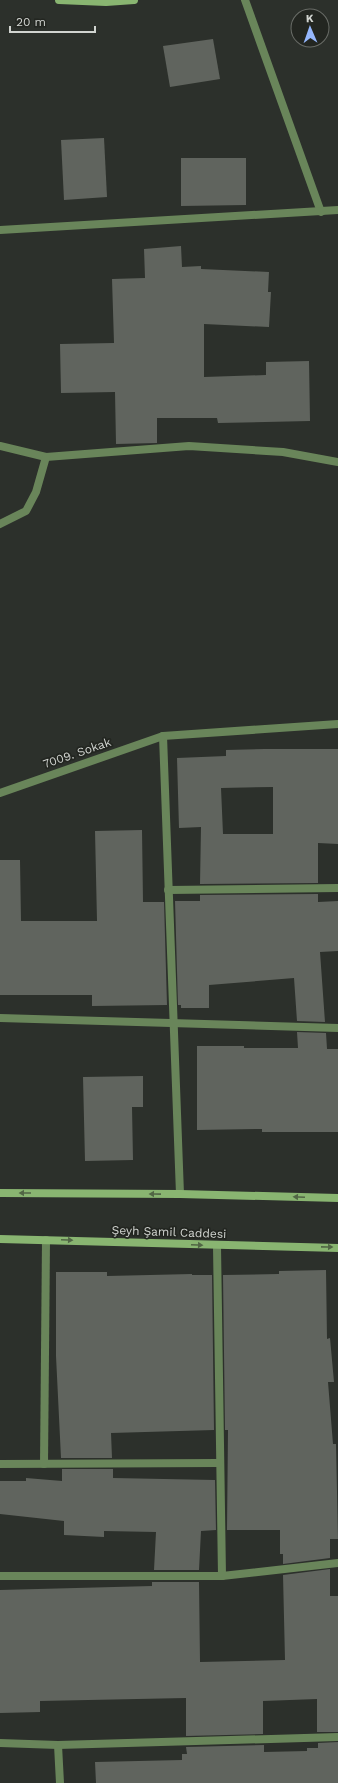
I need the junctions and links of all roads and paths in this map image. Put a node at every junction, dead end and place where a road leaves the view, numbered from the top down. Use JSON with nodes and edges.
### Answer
{"nodes":[{"id":1,"x":59,"y":0,"type":"edge"},
{"id":2,"x":134,"y":0,"type":"edge"},
{"id":3,"x":245,"y":0,"type":"edge"},
{"id":4,"x":338,"y":210,"type":"edge"},
{"id":5,"x":321,"y":212,"type":"junction"},
{"id":6,"x":0,"y":230,"type":"edge"},
{"id":7,"x":0,"y":446,"type":"edge"},
{"id":8,"x":46,"y":457,"type":"junction"},
{"id":9,"x":338,"y":462,"type":"edge"},
{"id":10,"x":0,"y":524,"type":"edge"},
{"id":11,"x":338,"y":724,"type":"edge"},
{"id":12,"x":163,"y":736,"type":"junction"},
{"id":13,"x":0,"y":793,"type":"edge"},
{"id":14,"x":338,"y":888,"type":"edge"},
{"id":15,"x":168,"y":890,"type":"junction"},
{"id":16,"x":0,"y":1018,"type":"edge"},
{"id":17,"x":173,"y":1023,"type":"junction"},
{"id":18,"x":338,"y":1028,"type":"edge"},
{"id":19,"x":0,"y":1193,"type":"edge"},
{"id":20,"x":180,"y":1194,"type":"junction"},
{"id":21,"x":338,"y":1198,"type":"edge"},
{"id":22,"x":0,"y":1239,"type":"edge"},
{"id":23,"x":46,"y":1240,"type":"junction"},
{"id":24,"x":217,"y":1246,"type":"junction"},
{"id":25,"x":338,"y":1248,"type":"edge"},
{"id":26,"x":219,"y":1463,"type":"junction"},
{"id":27,"x":0,"y":1464,"type":"edge"},
{"id":28,"x":44,"y":1464,"type":"junction"},
{"id":29,"x":338,"y":1563,"type":"edge"},
{"id":30,"x":0,"y":1576,"type":"edge"},
{"id":31,"x":222,"y":1576,"type":"junction"},
{"id":32,"x":338,"y":1737,"type":"edge"},
{"id":33,"x":0,"y":1743,"type":"edge"},
{"id":34,"x":58,"y":1745,"type":"junction"},
{"id":35,"x":60,"y":1783,"type":"edge"}],
"edges":[{"from":1,"to":2,"type":"main road"},
{"from":3,"to":5,"type":"street"},
{"from":4,"to":5,"type":"street"},
{"from":5,"to":6,"type":"street"},
{"from":7,"to":8,"type":"street"},
{"from":8,"to":9,"type":"street"},
{"from":8,"to":10,"type":"street"},
{"from":11,"to":12,"type":"street","name":"7009. Sokak"},
{"from":12,"to":13,"type":"street","name":"7009. Sokak"},
{"from":12,"to":15,"type":"street"},
{"from":14,"to":15,"type":"street"},
{"from":15,"to":17,"type":"street"},
{"from":16,"to":17,"type":"street"},
{"from":17,"to":18,"type":"street"},
{"from":17,"to":20,"type":"street"},
{"from":20,"to":19,"type":"main road","one_way":true},
{"from":21,"to":20,"type":"main road","one_way":true},
{"from":22,"to":23,"type":"main road","name":"Şeyh Şamil Caddesi"},
{"from":23,"to":24,"type":"main road","name":"Şeyh Şamil Caddesi","one_way":true},
{"from":23,"to":28,"type":"street"},
{"from":24,"to":25,"type":"main road","name":"Şeyh Şamil Caddesi","one_way":true},
{"from":24,"to":26,"type":"street"},
{"from":26,"to":28,"type":"street"},
{"from":26,"to":31,"type":"street"},
{"from":27,"to":28,"type":"street"},
{"from":29,"to":31,"type":"street"},
{"from":30,"to":31,"type":"street"},
{"from":32,"to":34,"type":"street"},
{"from":33,"to":34,"type":"street"},
{"from":34,"to":35,"type":"street"}]}
